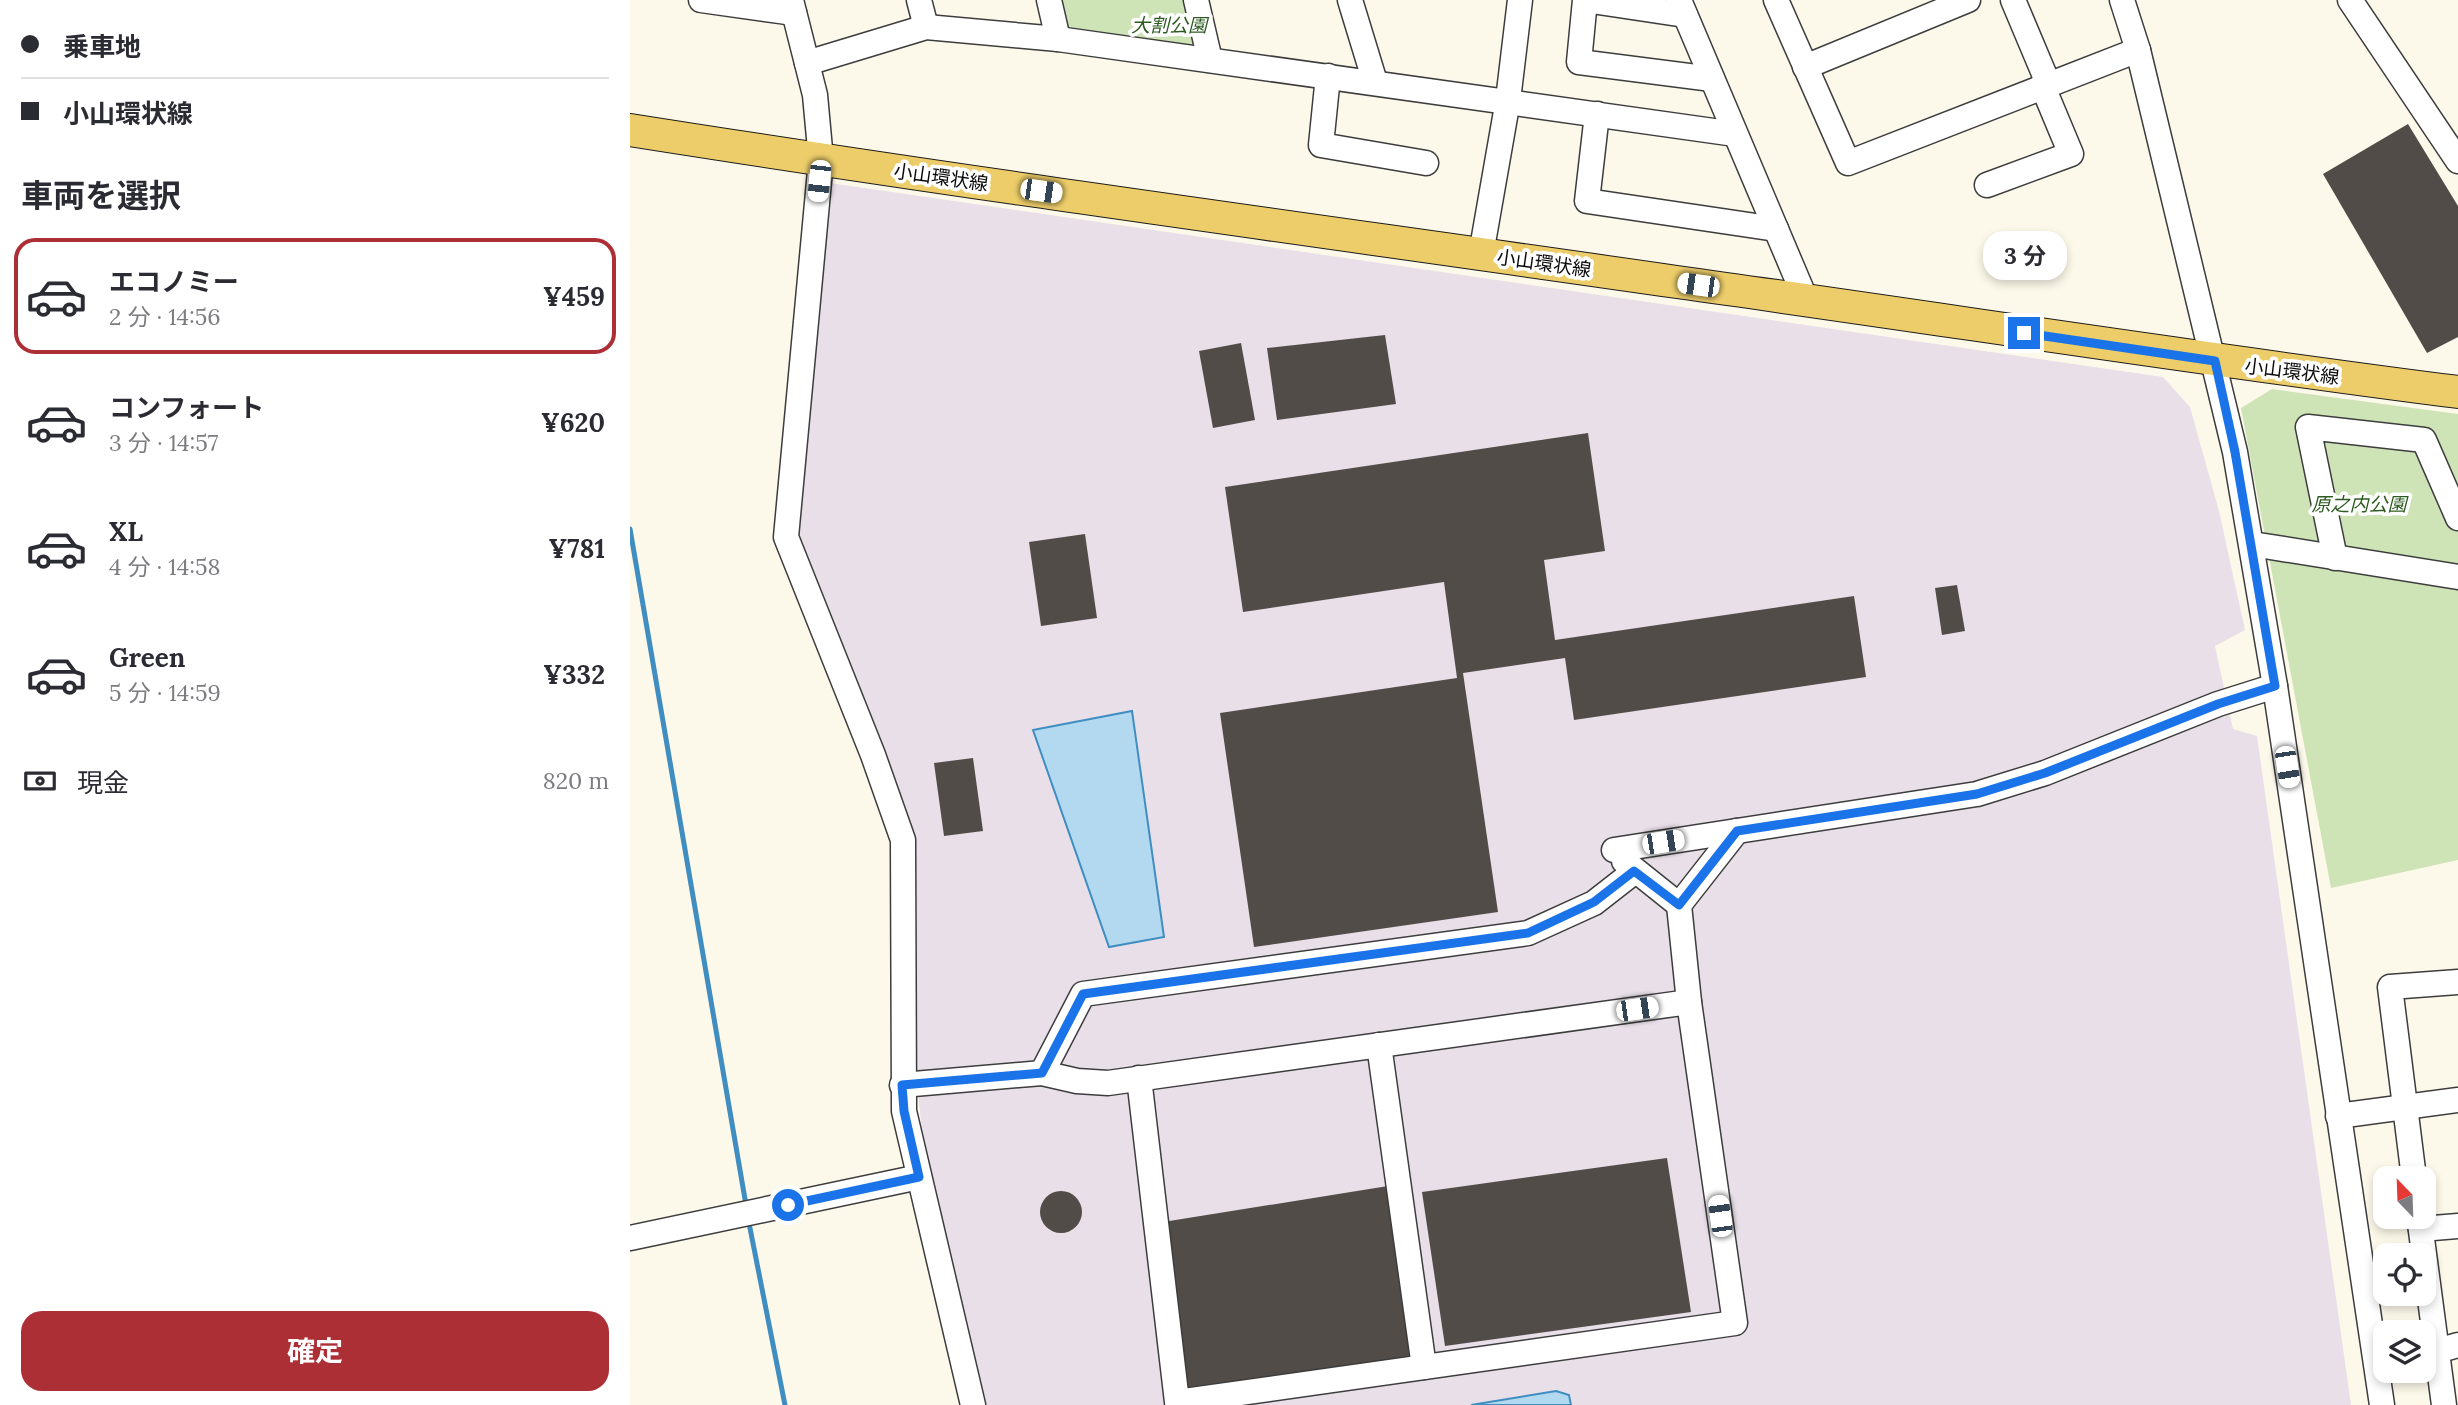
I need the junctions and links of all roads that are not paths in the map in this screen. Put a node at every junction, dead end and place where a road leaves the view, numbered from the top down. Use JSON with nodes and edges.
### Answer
{"nodes":[{"id":1,"x":702,"y":0,"type":"edge"},
{"id":2,"x":919,"y":0,"type":"edge"},
{"id":3,"x":1049,"y":0,"type":"edge"},
{"id":4,"x":1196,"y":0,"type":"edge"},
{"id":5,"x":1350,"y":0,"type":"edge"},
{"id":6,"x":1520,"y":0,"type":"edge"},
{"id":7,"x":1776,"y":0,"type":"edge"},
{"id":8,"x":1968,"y":0,"type":"edge"},
{"id":9,"x":2013,"y":0,"type":"edge"},
{"id":10,"x":2122,"y":0,"type":"edge"},
{"id":11,"x":2350,"y":0,"type":"edge"},
{"id":12,"x":792,"y":6,"type":"edge"},
{"id":13,"x":1682,"y":7,"type":"edge"},
{"id":14,"x":926,"y":27,"type":"junction"},
{"id":15,"x":1058,"y":39,"type":"junction"},
{"id":16,"x":2138,"y":50,"type":"junction"},
{"id":17,"x":1210,"y":60,"type":"junction"},
{"id":18,"x":807,"y":63,"type":"junction"},
{"id":19,"x":1805,"y":67,"type":"junction"},
{"id":20,"x":1328,"y":76,"type":"junction"},
{"id":21,"x":1712,"y":79,"type":"junction"},
{"id":22,"x":1375,"y":82,"type":"junction"},
{"id":23,"x":2043,"y":87,"type":"junction"},
{"id":24,"x":1508,"y":100,"type":"junction"},
{"id":25,"x":1597,"y":114,"type":"junction"},
{"id":26,"x":630,"y":130,"type":"edge"},
{"id":27,"x":1735,"y":134,"type":"junction"},
{"id":28,"x":821,"y":160,"type":"junction"},
{"id":29,"x":2458,"y":161,"type":"edge"},
{"id":30,"x":1426,"y":163,"type":"dead end"},
{"id":31,"x":1987,"y":185,"type":"dead end"},
{"id":32,"x":1776,"y":229,"type":"junction"},
{"id":33,"x":1481,"y":254,"type":"junction"},
{"id":34,"x":1806,"y":300,"type":"junction"},
{"id":35,"x":2215,"y":361,"type":"junction"},
{"id":36,"x":2458,"y":392,"type":"edge"},
{"id":37,"x":2458,"y":518,"type":"edge"},
{"id":38,"x":2252,"y":544,"type":"junction"},
{"id":39,"x":2335,"y":558,"type":"junction"},
{"id":40,"x":2458,"y":577,"type":"edge"},
{"id":41,"x":2275,"y":686,"type":"junction"},
{"id":42,"x":1737,"y":831,"type":"junction"},
{"id":43,"x":1634,"y":871,"type":"junction"},
{"id":44,"x":1679,"y":905,"type":"junction"},
{"id":45,"x":2458,"y":982,"type":"edge"},
{"id":46,"x":1689,"y":1002,"type":"junction"},
{"id":47,"x":1378,"y":1045,"type":"junction"},
{"id":48,"x":1042,"y":1073,"type":"junction"},
{"id":49,"x":1139,"y":1078,"type":"junction"},
{"id":50,"x":902,"y":1085,"type":"junction"},
{"id":51,"x":2458,"y":1100,"type":"edge"},
{"id":52,"x":2405,"y":1107,"type":"junction"},
{"id":53,"x":2338,"y":1116,"type":"junction"},
{"id":54,"x":2412,"y":1166,"type":"edge"},
{"id":55,"x":919,"y":1177,"type":"junction"},
{"id":56,"x":2436,"y":1224,"type":"edge"},
{"id":57,"x":2458,"y":1226,"type":"edge"},
{"id":58,"x":2422,"y":1229,"type":"edge"},
{"id":59,"x":630,"y":1238,"type":"edge"},
{"id":60,"x":2447,"y":1348,"type":"edge"},
{"id":61,"x":1424,"y":1367,"type":"junction"},
{"id":62,"x":974,"y":1405,"type":"edge"},
{"id":63,"x":2382,"y":1405,"type":"edge"},
{"id":64,"x":2444,"y":1405,"type":"edge"}],
"edges":[{"from":1,"to":12,"type":"street"},
{"from":2,"to":14,"type":"street"},
{"from":3,"to":15,"type":"street"},
{"from":4,"to":17,"type":"street"},
{"from":5,"to":22,"type":"street"},
{"from":6,"to":24,"type":"street"},
{"from":7,"to":19,"type":"street"},
{"from":8,"to":19,"type":"street"},
{"from":9,"to":23,"type":"street"},
{"from":10,"to":16,"type":"street"},
{"from":11,"to":29,"type":"street"},
{"from":12,"to":18,"type":"street"},
{"from":13,"to":21,"type":"street"},
{"from":13,"to":21,"type":"street"},
{"from":14,"to":15,"type":"street"},
{"from":14,"to":18,"type":"street"},
{"from":15,"to":17,"type":"street"},
{"from":16,"to":23,"type":"street"},
{"from":16,"to":35,"type":"street"},
{"from":17,"to":20,"type":"street"},
{"from":18,"to":28,"type":"street"},
{"from":19,"to":23,"type":"street"},
{"from":20,"to":22,"type":"street"},
{"from":20,"to":30,"type":"street"},
{"from":21,"to":27,"type":"street"},
{"from":22,"to":24,"type":"street"},
{"from":23,"to":31,"type":"street"},
{"from":24,"to":25,"type":"street"},
{"from":24,"to":33,"type":"street"},
{"from":25,"to":27,"type":"street"},
{"from":25,"to":32,"type":"street"},
{"from":26,"to":28,"type":"main road","name":"小山環状線"},
{"from":27,"to":32,"type":"street"},
{"from":28,"to":33,"type":"main road","name":"小山環状線"},
{"from":28,"to":50,"type":"street"},
{"from":32,"to":34,"type":"street"},
{"from":33,"to":34,"type":"main road","name":"小山環状線"},
{"from":34,"to":35,"type":"main road","name":"小山環状線"},
{"from":35,"to":36,"type":"main road","name":"小山環状線"},
{"from":35,"to":38,"type":"street"},
{"from":37,"to":39,"type":"street"},
{"from":38,"to":39,"type":"street"},
{"from":38,"to":41,"type":"street"},
{"from":39,"to":40,"type":"street"},
{"from":41,"to":42,"type":"street"},
{"from":41,"to":53,"type":"street"},
{"from":42,"to":43,"type":"street"},
{"from":42,"to":44,"type":"street"},
{"from":43,"to":44,"type":"street"},
{"from":43,"to":48,"type":"street"},
{"from":44,"to":46,"type":"street"},
{"from":45,"to":52,"type":"street"},
{"from":46,"to":47,"type":"street"},
{"from":46,"to":61,"type":"street"},
{"from":47,"to":49,"type":"street"},
{"from":47,"to":61,"type":"street"},
{"from":48,"to":49,"type":"street"},
{"from":48,"to":50,"type":"street"},
{"from":49,"to":61,"type":"street"},
{"from":50,"to":55,"type":"street"},
{"from":51,"to":52,"type":"street"},
{"from":52,"to":53,"type":"street"},
{"from":52,"to":54,"type":"street"},
{"from":53,"to":63,"type":"street"},
{"from":55,"to":59,"type":"street"},
{"from":55,"to":62,"type":"street"},
{"from":56,"to":57,"type":"street"},
{"from":58,"to":60,"type":"street"},
{"from":60,"to":64,"type":"street"}]}
